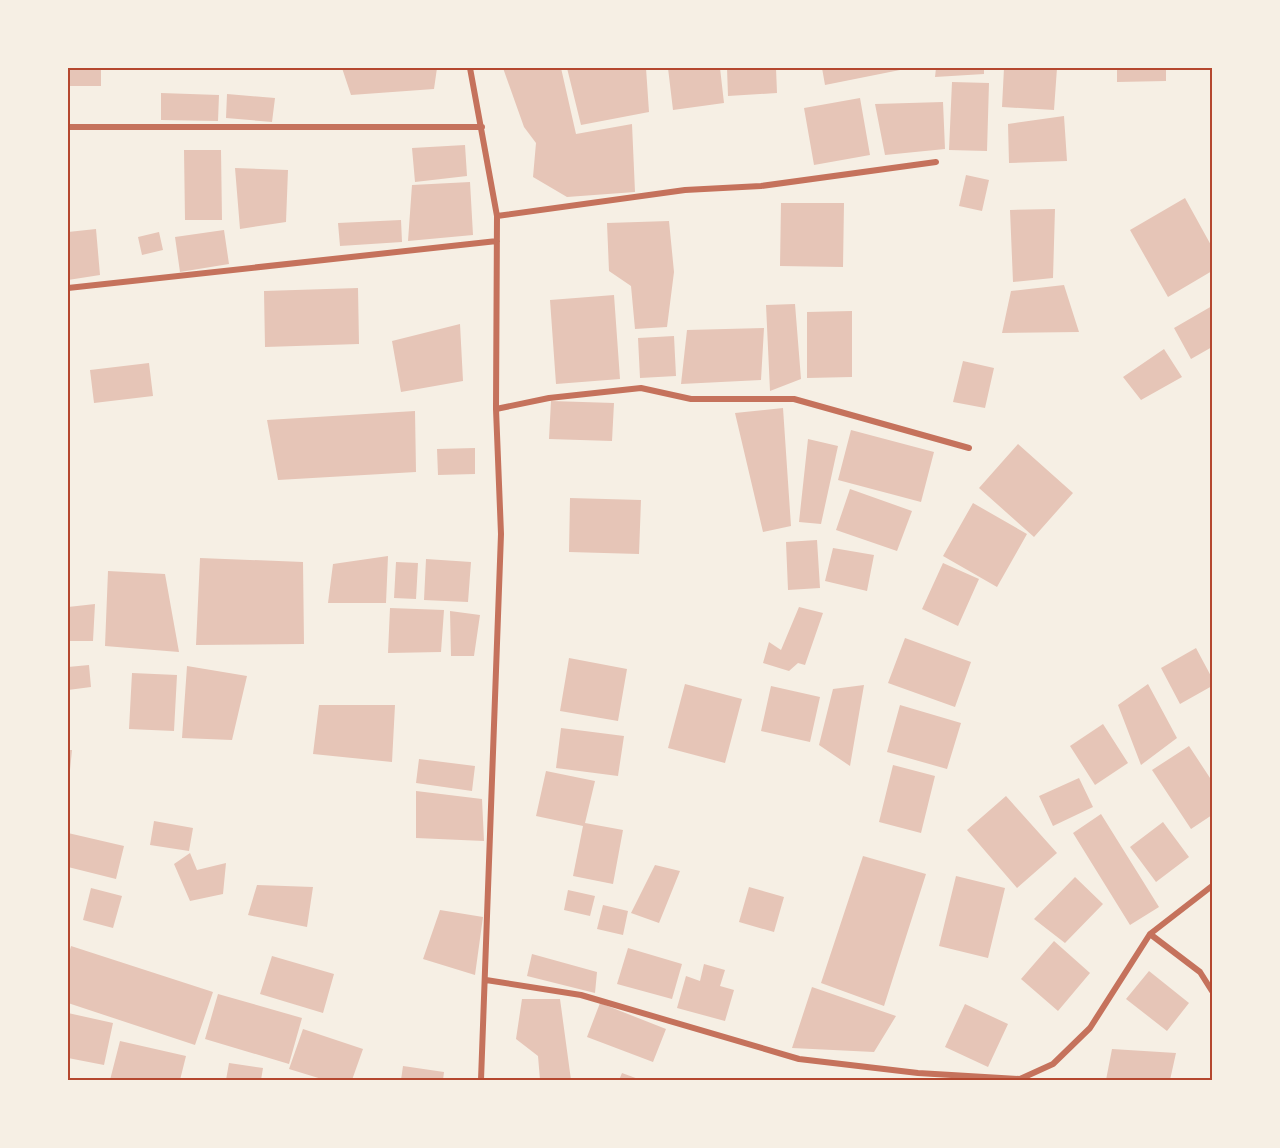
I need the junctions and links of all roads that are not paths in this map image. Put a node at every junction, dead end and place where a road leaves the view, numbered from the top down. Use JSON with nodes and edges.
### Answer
{"nodes":[{"id":1,"x":470,"y":68,"type":"edge"},
{"id":2,"x":68,"y":127,"type":"edge"},
{"id":3,"x":482,"y":127,"type":"junction"},
{"id":4,"x":936,"y":162,"type":"dead end"},
{"id":5,"x":497,"y":216,"type":"junction"},
{"id":6,"x":497,"y":241,"type":"junction"},
{"id":7,"x":68,"y":288,"type":"edge"},
{"id":8,"x":496,"y":410,"type":"junction"},
{"id":9,"x":969,"y":448,"type":"dead end"},
{"id":10,"x":1212,"y":886,"type":"edge"},
{"id":11,"x":1150,"y":934,"type":"junction"},
{"id":12,"x":486,"y":980,"type":"junction"},
{"id":13,"x":1212,"y":991,"type":"edge"},
{"id":14,"x":481,"y":1080,"type":"edge"}],
"edges":[{"from":1,"to":3,"type":"street"},
{"from":2,"to":3,"type":"street"},
{"from":3,"to":5,"type":"street"},
{"from":4,"to":5,"type":"street"},
{"from":5,"to":6,"type":"street"},
{"from":6,"to":7,"type":"street"},
{"from":6,"to":8,"type":"street"},
{"from":8,"to":9,"type":"street"},
{"from":8,"to":12,"type":"street"},
{"from":10,"to":11,"type":"street"},
{"from":11,"to":12,"type":"street"},
{"from":11,"to":13,"type":"street"},
{"from":12,"to":14,"type":"street"}]}
